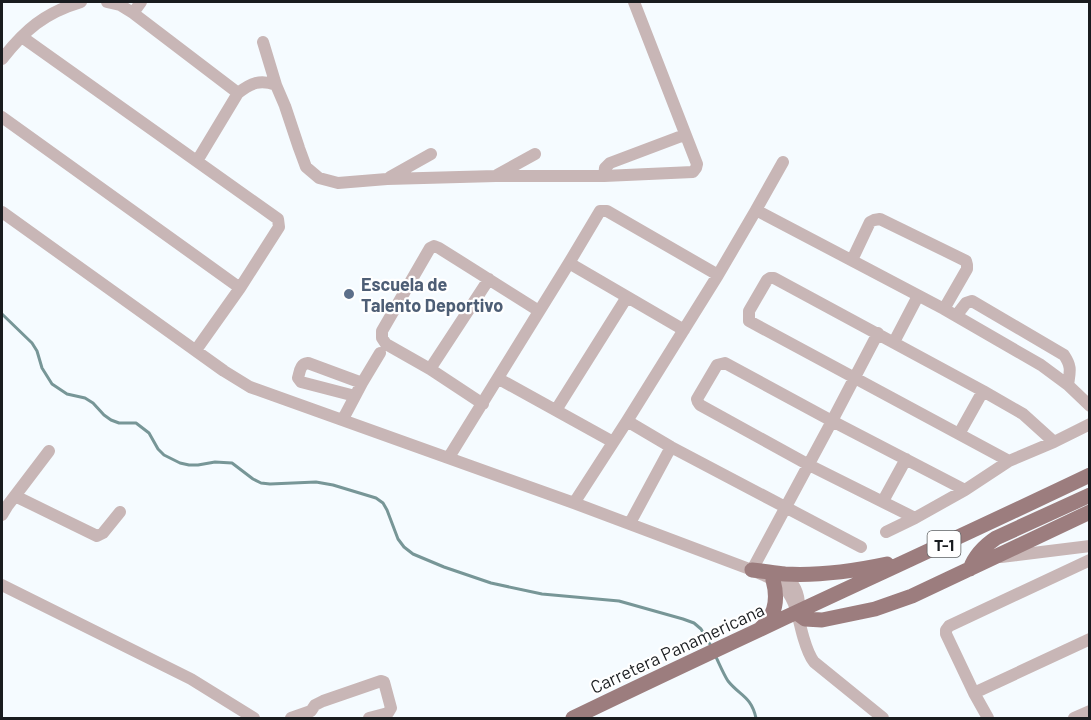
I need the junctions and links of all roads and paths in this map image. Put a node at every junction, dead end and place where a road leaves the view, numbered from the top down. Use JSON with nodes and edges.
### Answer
{"nodes":[{"id":1,"x":81,"y":2,"type":"edge"},
{"id":2,"x":107,"y":2,"type":"edge"},
{"id":3,"x":141,"y":2,"type":"edge"},
{"id":4,"x":634,"y":2,"type":"edge"},
{"id":5,"x":133,"y":13,"type":"junction"},
{"id":6,"x":22,"y":37,"type":"junction"},
{"id":7,"x":263,"y":42,"type":"dead end"},
{"id":8,"x":2,"y":59,"type":"edge"},
{"id":9,"x":276,"y":84,"type":"junction"},
{"id":10,"x":238,"y":93,"type":"junction"},
{"id":11,"x":2,"y":117,"type":"edge"},
{"id":12,"x":679,"y":137,"type":"dead end"},
{"id":13,"x":535,"y":153,"type":"dead end"},
{"id":14,"x":431,"y":154,"type":"dead end"},
{"id":15,"x":197,"y":161,"type":"junction"},
{"id":16,"x":783,"y":162,"type":"dead end"},
{"id":17,"x":496,"y":176,"type":"junction"},
{"id":18,"x":604,"y":176,"type":"junction"},
{"id":19,"x":387,"y":179,"type":"junction"},
{"id":20,"x":756,"y":210,"type":"junction"},
{"id":21,"x":2,"y":212,"type":"edge"},
{"id":22,"x":852,"y":260,"type":"junction"},
{"id":23,"x":570,"y":263,"type":"junction"},
{"id":24,"x":718,"y":275,"type":"junction"},
{"id":25,"x":489,"y":279,"type":"junction"},
{"id":26,"x":240,"y":288,"type":"junction"},
{"id":27,"x":918,"y":296,"type":"junction"},
{"id":28,"x":627,"y":297,"type":"junction"},
{"id":29,"x":944,"y":309,"type":"junction"},
{"id":30,"x":539,"y":311,"type":"junction"},
{"id":31,"x":956,"y":316,"type":"junction"},
{"id":32,"x":684,"y":330,"type":"junction"},
{"id":33,"x":878,"y":333,"type":"junction"},
{"id":34,"x":894,"y":342,"type":"junction"},
{"id":35,"x":196,"y":350,"type":"junction"},
{"id":36,"x":380,"y":353,"type":"dead end"},
{"id":37,"x":430,"y":369,"type":"junction"},
{"id":38,"x":854,"y":378,"type":"junction"},
{"id":39,"x":499,"y":379,"type":"junction"},
{"id":40,"x":362,"y":383,"type":"junction"},
{"id":41,"x":1068,"y":385,"type":"junction"},
{"id":42,"x":983,"y":391,"type":"junction"},
{"id":43,"x":355,"y":396,"type":"junction"},
{"id":44,"x":483,"y":404,"type":"junction"},
{"id":45,"x":1089,"y":406,"type":"edge"},
{"id":46,"x":556,"y":410,"type":"junction"},
{"id":47,"x":343,"y":419,"type":"junction"},
{"id":48,"x":627,"y":421,"type":"junction"},
{"id":49,"x":832,"y":421,"type":"junction"},
{"id":50,"x":1089,"y":424,"type":"edge"},
{"id":51,"x":959,"y":434,"type":"junction"},
{"id":52,"x":613,"y":442,"type":"junction"},
{"id":53,"x":1054,"y":442,"type":"junction"},
{"id":54,"x":671,"y":447,"type":"junction"},
{"id":55,"x":49,"y":451,"type":"dead end"},
{"id":56,"x":449,"y":457,"type":"junction"},
{"id":57,"x":906,"y":459,"type":"junction"},
{"id":58,"x":1009,"y":461,"type":"junction"},
{"id":59,"x":809,"y":465,"type":"junction"},
{"id":60,"x":1089,"y":475,"type":"edge"},
{"id":61,"x":965,"y":490,"type":"junction"},
{"id":62,"x":1089,"y":495,"type":"edge"},
{"id":63,"x":883,"y":501,"type":"junction"},
{"id":64,"x":574,"y":503,"type":"junction"},
{"id":65,"x":6,"y":505,"type":"edge"},
{"id":66,"x":786,"y":508,"type":"junction"},
{"id":67,"x":120,"y":512,"type":"dead end"},
{"id":68,"x":1089,"y":512,"type":"edge"},
{"id":69,"x":915,"y":519,"type":"junction"},
{"id":70,"x":630,"y":523,"type":"junction"},
{"id":71,"x":886,"y":532,"type":"dead end"},
{"id":72,"x":1089,"y":546,"type":"edge"},
{"id":73,"x":861,"y":547,"type":"dead end"},
{"id":74,"x":994,"y":558,"type":"junction"},
{"id":75,"x":911,"y":559,"type":"junction"},
{"id":76,"x":1089,"y":561,"type":"edge"},
{"id":77,"x":970,"y":569,"type":"junction"},
{"id":78,"x":752,"y":570,"type":"junction"},
{"id":79,"x":779,"y":577,"type":"junction"},
{"id":80,"x":2,"y":585,"type":"edge"},
{"id":81,"x":797,"y":613,"type":"junction"},
{"id":82,"x":758,"y":631,"type":"junction"},
{"id":83,"x":1089,"y":639,"type":"edge"},
{"id":84,"x":974,"y":693,"type":"junction"},
{"id":85,"x":1089,"y":711,"type":"edge"},
{"id":86,"x":312,"y":715,"type":"edge"},
{"id":87,"x":254,"y":718,"type":"edge"},
{"id":88,"x":291,"y":718,"type":"edge"},
{"id":89,"x":369,"y":718,"type":"edge"},
{"id":90,"x":573,"y":718,"type":"edge"},
{"id":91,"x":883,"y":718,"type":"edge"},
{"id":92,"x":988,"y":718,"type":"edge"},
{"id":93,"x":1074,"y":718,"type":"edge"}],
"edges":[{"from":1,"to":6,"type":"street"},
{"from":2,"to":5,"type":"street"},
{"from":3,"to":5,"type":"street"},
{"from":4,"to":18,"type":"street"},
{"from":5,"to":10,"type":"street"},
{"from":6,"to":8,"type":"street"},
{"from":6,"to":15,"type":"street"},
{"from":7,"to":9,"type":"street"},
{"from":9,"to":10,"type":"street"},
{"from":9,"to":19,"type":"street"},
{"from":10,"to":15,"type":"street"},
{"from":11,"to":26,"type":"street"},
{"from":12,"to":18,"type":"street"},
{"from":13,"to":17,"type":"street"},
{"from":14,"to":19,"type":"street"},
{"from":15,"to":26,"type":"street"},
{"from":16,"to":20,"type":"street"},
{"from":17,"to":18,"type":"street"},
{"from":17,"to":19,"type":"street"},
{"from":20,"to":22,"type":"street"},
{"from":20,"to":24,"type":"street"},
{"from":21,"to":35,"type":"street"},
{"from":22,"to":27,"type":"street"},
{"from":22,"to":29,"type":"street"},
{"from":23,"to":24,"type":"street"},
{"from":23,"to":28,"type":"street"},
{"from":23,"to":30,"type":"street"},
{"from":24,"to":32,"type":"street"},
{"from":25,"to":30,"type":"street"},
{"from":25,"to":37,"type":"street"},
{"from":25,"to":37,"type":"street"},
{"from":26,"to":35,"type":"street"},
{"from":27,"to":29,"type":"street"},
{"from":27,"to":34,"type":"street"},
{"from":28,"to":32,"type":"street"},
{"from":28,"to":46,"type":"street"},
{"from":29,"to":31,"type":"street"},
{"from":30,"to":39,"type":"street"},
{"from":31,"to":41,"type":"street"},
{"from":31,"to":41,"type":"street"},
{"from":32,"to":48,"type":"street"},
{"from":33,"to":34,"type":"street"},
{"from":33,"to":38,"type":"street"},
{"from":33,"to":38,"type":"street"},
{"from":34,"to":42,"type":"street"},
{"from":35,"to":47,"type":"street"},
{"from":36,"to":40,"type":"street"},
{"from":37,"to":44,"type":"street"},
{"from":38,"to":49,"type":"street"},
{"from":38,"to":51,"type":"street"},
{"from":39,"to":44,"type":"street"},
{"from":39,"to":46,"type":"street"},
{"from":40,"to":43,"type":"street"},
{"from":40,"to":43,"type":"street"},
{"from":41,"to":45,"type":"street"},
{"from":42,"to":51,"type":"street"},
{"from":42,"to":53,"type":"street"},
{"from":43,"to":47,"type":"street"},
{"from":44,"to":56,"type":"street"},
{"from":46,"to":52,"type":"street"},
{"from":47,"to":56,"type":"street"},
{"from":48,"to":52,"type":"street"},
{"from":48,"to":54,"type":"street"},
{"from":49,"to":57,"type":"street"},
{"from":49,"to":59,"type":"street"},
{"from":49,"to":59,"type":"street"},
{"from":50,"to":53,"type":"street"},
{"from":51,"to":58,"type":"street"},
{"from":52,"to":64,"type":"street"},
{"from":53,"to":58,"type":"street"},
{"from":54,"to":66,"type":"street"},
{"from":54,"to":70,"type":"street"},
{"from":55,"to":65,"type":"street"},
{"from":56,"to":64,"type":"street"},
{"from":57,"to":61,"type":"street"},
{"from":57,"to":63,"type":"street"},
{"from":58,"to":61,"type":"street"},
{"from":59,"to":63,"type":"street"},
{"from":59,"to":66,"type":"street"},
{"from":60,"to":75,"type":"main road","number":"T-1"},
{"from":61,"to":69,"type":"street"},
{"from":62,"to":77,"type":"main road"},
{"from":63,"to":69,"type":"street"},
{"from":64,"to":70,"type":"street"},
{"from":65,"to":67,"type":"street"},
{"from":66,"to":73,"type":"street"},
{"from":66,"to":78,"type":"street"},
{"from":68,"to":74,"type":"main road","number":"T-1"},
{"from":69,"to":71,"type":"street"},
{"from":70,"to":78,"type":"street"},
{"from":72,"to":74,"type":"street"},
{"from":74,"to":77,"type":"main road","number":"T-1"},
{"from":75,"to":79,"type":"main road"},
{"from":75,"to":81,"type":"main road","number":"T-1"},
{"from":76,"to":84,"type":"street"},
{"from":77,"to":81,"type":"main road","number":"T-1"},
{"from":78,"to":79,"type":"main road"},
{"from":79,"to":81,"type":"street"},
{"from":79,"to":82,"type":"main road"},
{"from":80,"to":87,"type":"street"},
{"from":81,"to":82,"type":"main road","name":"Carretera Panamericana","number":"T-1"},
{"from":81,"to":91,"type":"street"},
{"from":82,"to":90,"type":"main road","name":"Carretera Panamericana","number":"T-1"},
{"from":83,"to":84,"type":"street"},
{"from":84,"to":92,"type":"street"},
{"from":85,"to":93,"type":"street"},
{"from":86,"to":88,"type":"street"},
{"from":86,"to":89,"type":"street"}]}
